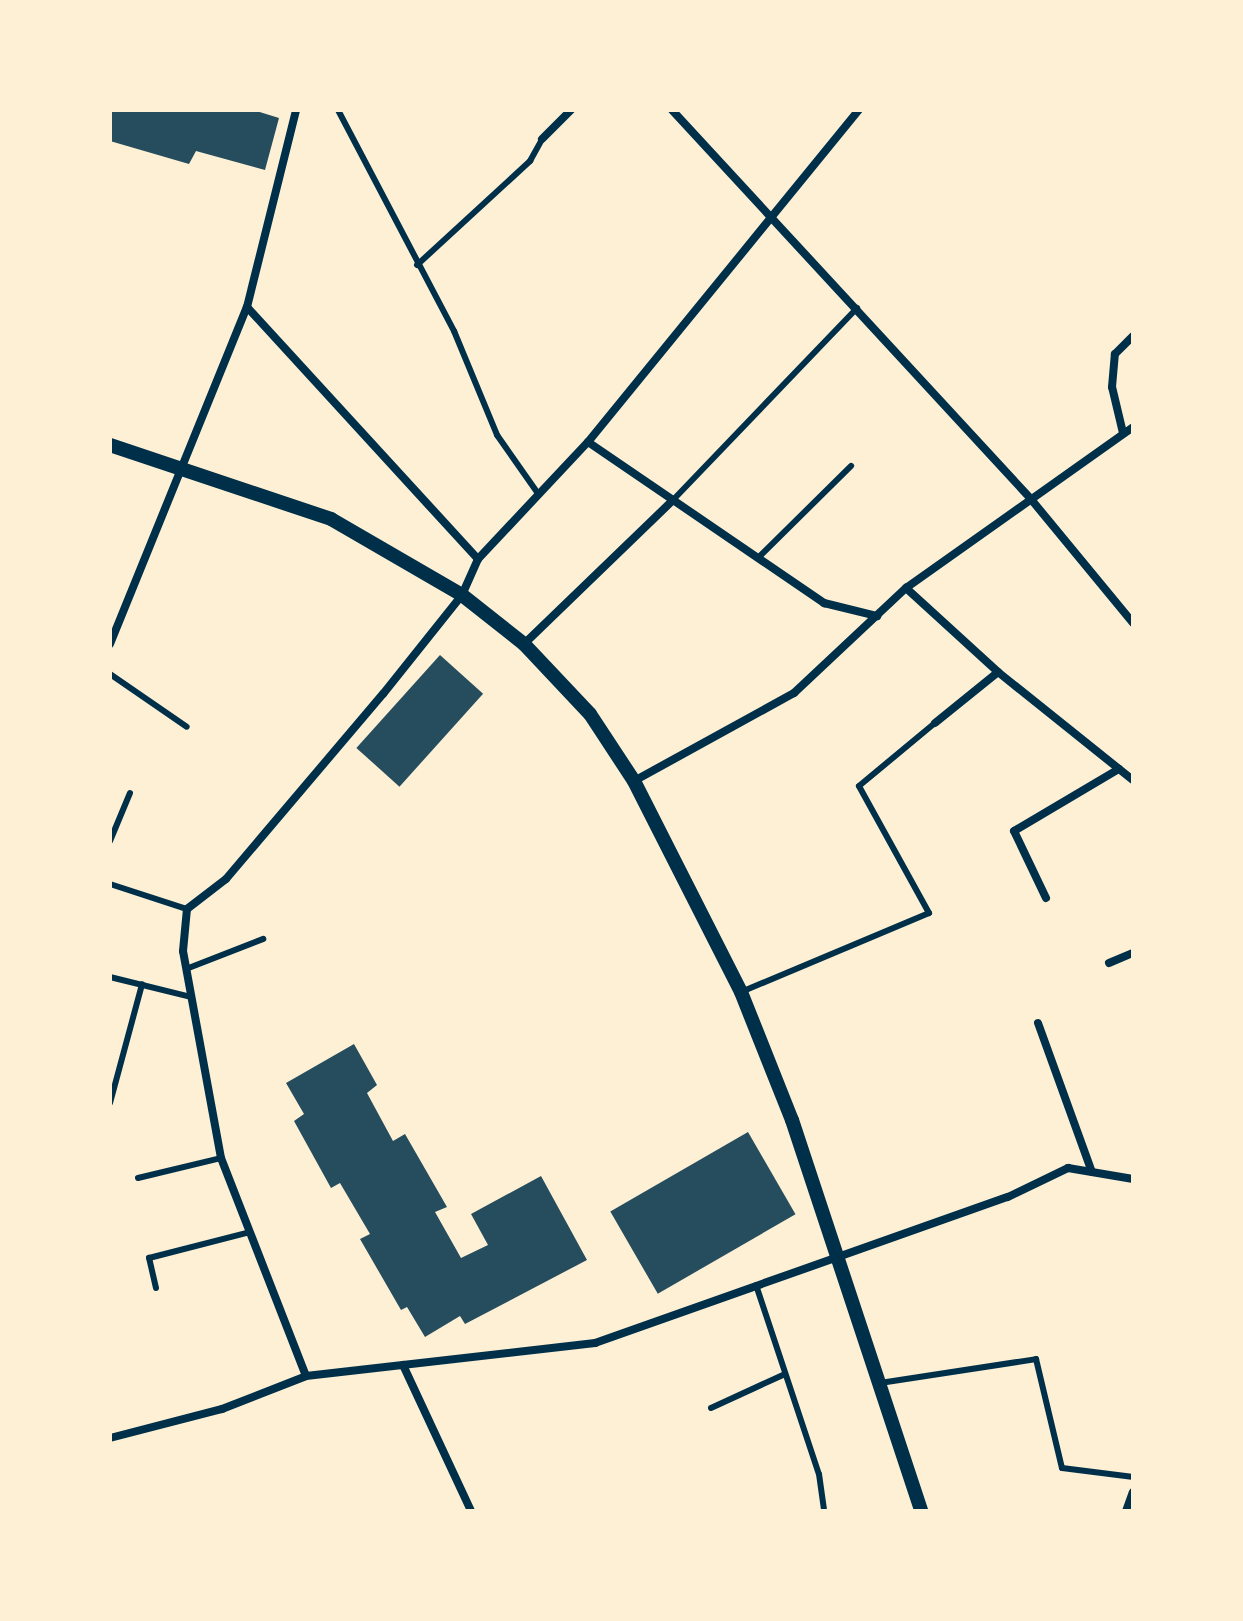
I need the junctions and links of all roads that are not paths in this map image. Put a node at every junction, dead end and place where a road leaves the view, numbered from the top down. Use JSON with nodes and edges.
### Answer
{"nodes":[{"id":1,"x":296,"y":110,"type":"edge"},
{"id":2,"x":338,"y":110,"type":"edge"},
{"id":3,"x":571,"y":110,"type":"edge"},
{"id":4,"x":672,"y":110,"type":"edge"},
{"id":5,"x":859,"y":110,"type":"edge"},
{"id":6,"x":542,"y":139,"type":"joint"},
{"id":7,"x":772,"y":214,"type":"junction"},
{"id":8,"x":417,"y":265,"type":"junction"},
{"id":9,"x":247,"y":307,"type":"junction"},
{"id":10,"x":857,"y":308,"type":"junction"},
{"id":11,"x":1133,"y":336,"type":"edge"},
{"id":12,"x":1133,"y":427,"type":"edge"},
{"id":13,"x":1123,"y":433,"type":"junction"},
{"id":14,"x":588,"y":442,"type":"junction"},
{"id":15,"x":110,"y":445,"type":"edge"},
{"id":16,"x":851,"y":466,"type":"dead end"},
{"id":17,"x":183,"y":471,"type":"junction"},
{"id":18,"x":539,"y":495,"type":"junction"},
{"id":19,"x":1030,"y":498,"type":"junction"},
{"id":20,"x":673,"y":500,"type":"junction"},
{"id":21,"x":758,"y":558,"type":"junction"},
{"id":22,"x":478,"y":559,"type":"junction"},
{"id":23,"x":906,"y":588,"type":"junction"},
{"id":24,"x":462,"y":595,"type":"junction"},
{"id":25,"x":877,"y":616,"type":"junction"},
{"id":26,"x":1133,"y":623,"type":"edge"},
{"id":27,"x":113,"y":631,"type":"edge"},
{"id":28,"x":110,"y":644,"type":"edge"},
{"id":29,"x":524,"y":644,"type":"junction"},
{"id":30,"x":998,"y":672,"type":"junction"},
{"id":31,"x":110,"y":674,"type":"edge"},
{"id":32,"x":935,"y":723,"type":"joint"},
{"id":33,"x":187,"y":727,"type":"dead end"},
{"id":34,"x":1119,"y":769,"type":"junction"},
{"id":35,"x":1133,"y":780,"type":"edge"},
{"id":36,"x":634,"y":781,"type":"junction"},
{"id":37,"x":130,"y":793,"type":"dead end"},
{"id":38,"x":110,"y":841,"type":"edge"},
{"id":39,"x":110,"y":884,"type":"edge"},
{"id":40,"x":1046,"y":898,"type":"dead end"},
{"id":41,"x":187,"y":909,"type":"junction"},
{"id":42,"x":263,"y":939,"type":"dead end"},
{"id":43,"x":1133,"y":953,"type":"edge"},
{"id":44,"x":1109,"y":963,"type":"dead end"},
{"id":45,"x":186,"y":969,"type":"junction"},
{"id":46,"x":110,"y":977,"type":"edge"},
{"id":47,"x":142,"y":984,"type":"junction"},
{"id":48,"x":741,"y":992,"type":"junction"},
{"id":49,"x":191,"y":997,"type":"junction"},
{"id":50,"x":1038,"y":1023,"type":"dead end"},
{"id":51,"x":110,"y":1103,"type":"edge"},
{"id":52,"x":221,"y":1158,"type":"junction"},
{"id":53,"x":1092,"y":1172,"type":"junction"},
{"id":54,"x":138,"y":1178,"type":"dead end"},
{"id":55,"x":1133,"y":1179,"type":"edge"},
{"id":56,"x":250,"y":1232,"type":"junction"},
{"id":57,"x":838,"y":1254,"type":"junction"},
{"id":58,"x":755,"y":1282,"type":"junction"},
{"id":59,"x":156,"y":1288,"type":"dead end"},
{"id":60,"x":403,"y":1365,"type":"junction"},
{"id":61,"x":785,"y":1374,"type":"junction"},
{"id":62,"x":306,"y":1376,"type":"junction"},
{"id":63,"x":880,"y":1383,"type":"junction"},
{"id":64,"x":711,"y":1408,"type":"dead end"},
{"id":65,"x":110,"y":1438,"type":"edge"},
{"id":66,"x":1133,"y":1477,"type":"edge"},
{"id":67,"x":1133,"y":1492,"type":"edge"},
{"id":68,"x":471,"y":1511,"type":"edge"},
{"id":69,"x":824,"y":1511,"type":"edge"},
{"id":70,"x":921,"y":1511,"type":"edge"},
{"id":71,"x":1126,"y":1511,"type":"edge"}],
"edges":[{"from":1,"to":9,"type":"street"},
{"from":2,"to":8,"type":"lane"},
{"from":3,"to":6,"type":"street"},
{"from":4,"to":7,"type":"street"},
{"from":5,"to":7,"type":"street"},
{"from":6,"to":8,"type":"lane"},
{"from":7,"to":10,"type":"street"},
{"from":7,"to":14,"type":"street"},
{"from":8,"to":18,"type":"lane"},
{"from":9,"to":17,"type":"street"},
{"from":9,"to":22,"type":"street"},
{"from":10,"to":19,"type":"street"},
{"from":10,"to":20,"type":"lane"},
{"from":11,"to":13,"type":"street"},
{"from":12,"to":13,"type":"street"},
{"from":13,"to":19,"type":"street"},
{"from":14,"to":18,"type":"street"},
{"from":14,"to":20,"type":"street"},
{"from":15,"to":17,"type":"street"},
{"from":16,"to":21,"type":"lane"},
{"from":17,"to":24,"type":"street"},
{"from":17,"to":27,"type":"street"},
{"from":18,"to":22,"type":"street"},
{"from":19,"to":23,"type":"street"},
{"from":19,"to":26,"type":"street"},
{"from":20,"to":21,"type":"street"},
{"from":20,"to":29,"type":"street"},
{"from":21,"to":25,"type":"street"},
{"from":22,"to":24,"type":"street"},
{"from":23,"to":25,"type":"street"},
{"from":23,"to":30,"type":"street"},
{"from":24,"to":29,"type":"street"},
{"from":24,"to":41,"type":"street"},
{"from":25,"to":36,"type":"street"},
{"from":27,"to":28,"type":"street"},
{"from":29,"to":36,"type":"street"},
{"from":30,"to":32,"type":"street"},
{"from":30,"to":34,"type":"street"},
{"from":31,"to":33,"type":"lane"},
{"from":32,"to":48,"type":"lane"},
{"from":34,"to":35,"type":"street"},
{"from":34,"to":40,"type":"street"},
{"from":36,"to":48,"type":"street"},
{"from":37,"to":38,"type":"lane"},
{"from":39,"to":41,"type":"lane"},
{"from":41,"to":45,"type":"street"},
{"from":42,"to":45,"type":"lane"},
{"from":43,"to":44,"type":"street"},
{"from":45,"to":49,"type":"street"},
{"from":46,"to":47,"type":"lane"},
{"from":47,"to":49,"type":"lane"},
{"from":47,"to":51,"type":"lane"},
{"from":48,"to":57,"type":"street"},
{"from":49,"to":52,"type":"street"},
{"from":50,"to":53,"type":"street"},
{"from":52,"to":54,"type":"lane"},
{"from":52,"to":56,"type":"street"},
{"from":53,"to":55,"type":"street"},
{"from":53,"to":57,"type":"street"},
{"from":56,"to":59,"type":"lane"},
{"from":56,"to":62,"type":"street"},
{"from":57,"to":58,"type":"street"},
{"from":57,"to":63,"type":"street"},
{"from":58,"to":60,"type":"street"},
{"from":58,"to":61,"type":"lane"},
{"from":60,"to":62,"type":"street"},
{"from":60,"to":68,"type":"street"},
{"from":61,"to":64,"type":"lane"},
{"from":61,"to":69,"type":"lane"},
{"from":62,"to":65,"type":"street"},
{"from":63,"to":66,"type":"lane"},
{"from":63,"to":70,"type":"street"},
{"from":67,"to":71,"type":"street"}]}
